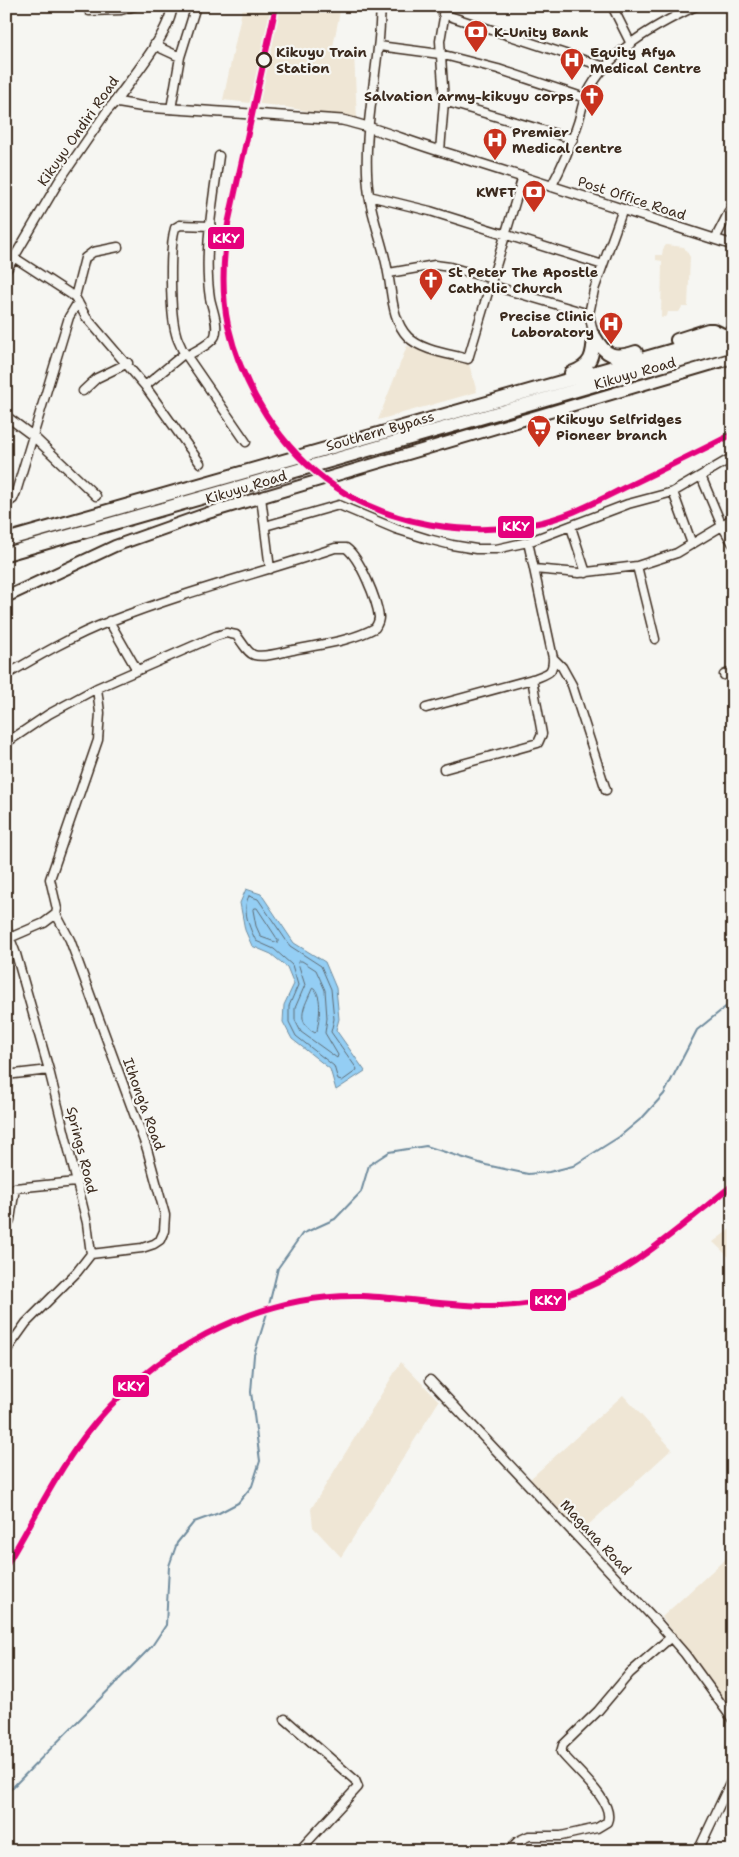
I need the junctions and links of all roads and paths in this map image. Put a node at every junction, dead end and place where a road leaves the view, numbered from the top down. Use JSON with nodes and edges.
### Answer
{"nodes":[{"id":1,"x":135,"y":6,"type":"edge"},
{"id":2,"x":162,"y":6,"type":"edge"},
{"id":3,"x":196,"y":6,"type":"edge"},
{"id":4,"x":380,"y":6,"type":"edge"},
{"id":5,"x":612,"y":6,"type":"edge"},
{"id":6,"x":696,"y":6,"type":"edge"},
{"id":7,"x":172,"y":7,"type":"edge"},
{"id":8,"x":680,"y":9,"type":"edge"},
{"id":9,"x":445,"y":10,"type":"edge"},
{"id":10,"x":88,"y":11,"type":"dead end"},
{"id":11,"x":630,"y":44,"type":"junction"},
{"id":12,"x":154,"y":45,"type":"junction"},
{"id":13,"x":378,"y":46,"type":"junction"},
{"id":14,"x":440,"y":54,"type":"junction"},
{"id":15,"x":180,"y":56,"type":"junction"},
{"id":16,"x":605,"y":67,"type":"junction"},
{"id":17,"x":585,"y":98,"type":"junction"},
{"id":18,"x":444,"y":101,"type":"junction"},
{"id":19,"x":115,"y":102,"type":"junction"},
{"id":20,"x":171,"y":109,"type":"junction"},
{"id":21,"x":368,"y":126,"type":"junction"},
{"id":22,"x":573,"y":139,"type":"junction"},
{"id":23,"x":440,"y":151,"type":"junction"},
{"id":24,"x":218,"y":156,"type":"dead end"},
{"id":25,"x":523,"y":176,"type":"junction"},
{"id":26,"x":551,"y":187,"type":"junction"},
{"id":27,"x":369,"y":196,"type":"junction"},
{"id":28,"x":733,"y":204,"type":"edge"},
{"id":29,"x":623,"y":209,"type":"junction"},
{"id":30,"x":211,"y":226,"type":"junction"},
{"id":31,"x":506,"y":235,"type":"junction"},
{"id":32,"x":715,"y":240,"type":"junction"},
{"id":33,"x":733,"y":245,"type":"edge"},
{"id":34,"x":118,"y":247,"type":"dead end"},
{"id":35,"x":14,"y":258,"type":"junction"},
{"id":36,"x":603,"y":265,"type":"junction"},
{"id":37,"x":6,"y":271,"type":"edge"},
{"id":38,"x":388,"y":274,"type":"junction"},
{"id":39,"x":491,"y":282,"type":"junction"},
{"id":40,"x":77,"y":300,"type":"junction"},
{"id":41,"x":589,"y":314,"type":"junction"},
{"id":42,"x":728,"y":334,"type":"edge"},
{"id":43,"x":594,"y":336,"type":"junction"},
{"id":44,"x":733,"y":345,"type":"edge"},
{"id":45,"x":186,"y":354,"type":"junction"},
{"id":46,"x":733,"y":358,"type":"edge"},
{"id":47,"x":128,"y":364,"type":"junction"},
{"id":48,"x":145,"y":386,"type":"junction"},
{"id":49,"x":83,"y":392,"type":"dead end"},
{"id":50,"x":507,"y":397,"type":"junction"},
{"id":51,"x":6,"y":416,"type":"edge"},
{"id":52,"x":33,"y":436,"type":"junction"},
{"id":53,"x":246,"y":442,"type":"dead end"},
{"id":54,"x":733,"y":458,"type":"edge"},
{"id":55,"x":200,"y":463,"type":"dead end"},
{"id":56,"x":701,"y":476,"type":"junction"},
{"id":57,"x":673,"y":492,"type":"junction"},
{"id":58,"x":96,"y":496,"type":"dead end"},
{"id":59,"x":261,"y":496,"type":"junction"},
{"id":60,"x":6,"y":504,"type":"edge"},
{"id":61,"x":733,"y":517,"type":"edge"},
{"id":62,"x":265,"y":526,"type":"junction"},
{"id":63,"x":722,"y":526,"type":"junction"},
{"id":64,"x":571,"y":527,"type":"junction"},
{"id":65,"x":6,"y":540,"type":"edge"},
{"id":66,"x":528,"y":542,"type":"junction"},
{"id":67,"x":692,"y":544,"type":"junction"},
{"id":68,"x":733,"y":544,"type":"edge"},
{"id":69,"x":6,"y":554,"type":"edge"},
{"id":70,"x":637,"y":566,"type":"junction"},
{"id":71,"x":270,"y":569,"type":"junction"},
{"id":72,"x":534,"y":569,"type":"junction"},
{"id":73,"x":586,"y":573,"type":"junction"},
{"id":74,"x":6,"y":597,"type":"edge"},
{"id":75,"x":109,"y":622,"type":"junction"},
{"id":76,"x":655,"y":639,"type":"dead end"},
{"id":77,"x":553,"y":658,"type":"junction"},
{"id":78,"x":137,"y":670,"type":"junction"},
{"id":79,"x":733,"y":671,"type":"edge"},
{"id":80,"x":6,"y":675,"type":"edge"},
{"id":81,"x":724,"y":675,"type":"dead end"},
{"id":82,"x":532,"y":679,"type":"junction"},
{"id":83,"x":97,"y":688,"type":"junction"},
{"id":84,"x":426,"y":708,"type":"dead end"},
{"id":85,"x":6,"y":743,"type":"edge"},
{"id":86,"x":444,"y":769,"type":"dead end"},
{"id":87,"x":606,"y":790,"type":"dead end"},
{"id":88,"x":56,"y":914,"type":"junction"},
{"id":89,"x":6,"y":928,"type":"edge"},
{"id":90,"x":8,"y":938,"type":"edge"},
{"id":91,"x":49,"y":1070,"type":"junction"},
{"id":92,"x":6,"y":1075,"type":"edge"},
{"id":93,"x":76,"y":1182,"type":"junction"},
{"id":94,"x":11,"y":1187,"type":"edge"},
{"id":95,"x":6,"y":1229,"type":"edge"},
{"id":96,"x":91,"y":1254,"type":"junction"},
{"id":97,"x":9,"y":1341,"type":"edge"},
{"id":98,"x":6,"y":1351,"type":"edge"},
{"id":99,"x":430,"y":1380,"type":"dead end"},
{"id":100,"x":671,"y":1637,"type":"junction"},
{"id":101,"x":285,"y":1718,"type":"dead end"},
{"id":102,"x":733,"y":1720,"type":"edge"},
{"id":103,"x":733,"y":1777,"type":"edge"},
{"id":104,"x":299,"y":1851,"type":"edge"},
{"id":105,"x":508,"y":1851,"type":"edge"},
{"id":106,"x":698,"y":1851,"type":"edge"}],
"edges":[{"from":1,"to":10,"type":"street"},
{"from":2,"to":7,"type":"street"},
{"from":3,"to":15,"type":"street"},
{"from":4,"to":13,"type":"street"},
{"from":5,"to":11,"type":"street"},
{"from":6,"to":8,"type":"street"},
{"from":7,"to":12,"type":"street","name":"Kikuyu Ondiri Road"},
{"from":8,"to":11,"type":"street"},
{"from":9,"to":14,"type":"street"},
{"from":9,"to":16,"type":"street"},
{"from":11,"to":16,"type":"street"},
{"from":12,"to":15,"type":"street"},
{"from":12,"to":19,"type":"street","name":"Kikuyu Ondiri Road"},
{"from":13,"to":14,"type":"street"},
{"from":13,"to":21,"type":"street"},
{"from":14,"to":17,"type":"street"},
{"from":14,"to":18,"type":"street"},
{"from":15,"to":20,"type":"street"},
{"from":16,"to":17,"type":"street"},
{"from":17,"to":22,"type":"street"},
{"from":18,"to":22,"type":"street"},
{"from":18,"to":23,"type":"street"},
{"from":19,"to":20,"type":"street","name":"Post Office Road"},
{"from":19,"to":35,"type":"street","name":"Kikuyu Ondiri Road"},
{"from":20,"to":21,"type":"street","name":"Post Office Road"},
{"from":21,"to":23,"type":"street","name":"Post Office Road"},
{"from":21,"to":27,"type":"street"},
{"from":22,"to":26,"type":"street"},
{"from":23,"to":25,"type":"street","name":"Post Office Road"},
{"from":24,"to":30,"type":"street"},
{"from":25,"to":26,"type":"street","name":"Post Office Road"},
{"from":25,"to":31,"type":"street"},
{"from":26,"to":29,"type":"street","name":"Post Office Road"},
{"from":27,"to":31,"type":"street"},
{"from":27,"to":38,"type":"street"},
{"from":28,"to":32,"type":"street"},
{"from":29,"to":32,"type":"street","name":"Post Office Road"},
{"from":29,"to":36,"type":"street"},
{"from":30,"to":45,"type":"street"},
{"from":30,"to":45,"type":"street"},
{"from":31,"to":36,"type":"street"},
{"from":31,"to":39,"type":"street"},
{"from":32,"to":33,"type":"street","name":"Post Office Road"},
{"from":34,"to":40,"type":"street"},
{"from":35,"to":37,"type":"street","name":"Kikuyu Ondiri Road"},
{"from":35,"to":40,"type":"street"},
{"from":36,"to":41,"type":"street"},
{"from":38,"to":39,"type":"street"},
{"from":38,"to":39,"type":"street"},
{"from":39,"to":41,"type":"street"},
{"from":40,"to":47,"type":"street"},
{"from":40,"to":52,"type":"street"},
{"from":41,"to":43,"type":"street"},
{"from":42,"to":43,"type":"highway"},
{"from":42,"to":50,"type":"highway","name":"Southern Bypass"},
{"from":43,"to":50,"type":"highway"},
{"from":44,"to":69,"type":"highway","name":"Southern Bypass"},
{"from":45,"to":48,"type":"street"},
{"from":45,"to":53,"type":"street"},
{"from":46,"to":59,"type":"main road","name":"Kikuyu Road"},
{"from":47,"to":48,"type":"street"},
{"from":47,"to":49,"type":"street"},
{"from":48,"to":55,"type":"street"},
{"from":50,"to":65,"type":"highway","name":"Southern Bypass"},
{"from":51,"to":52,"type":"street"},
{"from":52,"to":58,"type":"street"},
{"from":52,"to":60,"type":"street"},
{"from":54,"to":56,"type":"street"},
{"from":56,"to":57,"type":"street"},
{"from":56,"to":63,"type":"street"},
{"from":57,"to":64,"type":"street"},
{"from":57,"to":67,"type":"street"},
{"from":59,"to":62,"type":"street"},
{"from":59,"to":74,"type":"main road","name":"Kikuyu Road"},
{"from":61,"to":63,"type":"street"},
{"from":62,"to":66,"type":"street"},
{"from":62,"to":71,"type":"street"},
{"from":63,"to":67,"type":"street"},
{"from":63,"to":68,"type":"street"},
{"from":64,"to":66,"type":"street"},
{"from":64,"to":73,"type":"street"},
{"from":66,"to":72,"type":"street"},
{"from":67,"to":70,"type":"street"},
{"from":70,"to":73,"type":"street"},
{"from":70,"to":76,"type":"street"},
{"from":71,"to":75,"type":"street"},
{"from":71,"to":78,"type":"street"},
{"from":72,"to":73,"type":"street"},
{"from":72,"to":77,"type":"street"},
{"from":75,"to":78,"type":"street"},
{"from":75,"to":80,"type":"street"},
{"from":77,"to":82,"type":"street"},
{"from":77,"to":87,"type":"street"},
{"from":78,"to":83,"type":"street"},
{"from":79,"to":81,"type":"street"},
{"from":82,"to":84,"type":"street"},
{"from":82,"to":86,"type":"street"},
{"from":83,"to":85,"type":"street"},
{"from":83,"to":88,"type":"street"},
{"from":88,"to":90,"type":"street"},
{"from":88,"to":96,"type":"street","name":"Ithong'a Road"},
{"from":89,"to":90,"type":"street","name":"Springs Road"},
{"from":90,"to":91,"type":"street","name":"Springs Road"},
{"from":91,"to":92,"type":"street"},
{"from":91,"to":93,"type":"street","name":"Springs Road"},
{"from":93,"to":94,"type":"street"},
{"from":93,"to":96,"type":"street","name":"Springs Road"},
{"from":94,"to":95,"type":"street"},
{"from":96,"to":97,"type":"street"},
{"from":97,"to":98,"type":"street"},
{"from":99,"to":100,"type":"street","name":"Magana Road"},
{"from":100,"to":102,"type":"street","name":"Magana Road"},
{"from":100,"to":105,"type":"street"},
{"from":101,"to":104,"type":"street"},
{"from":103,"to":106,"type":"street"}]}
